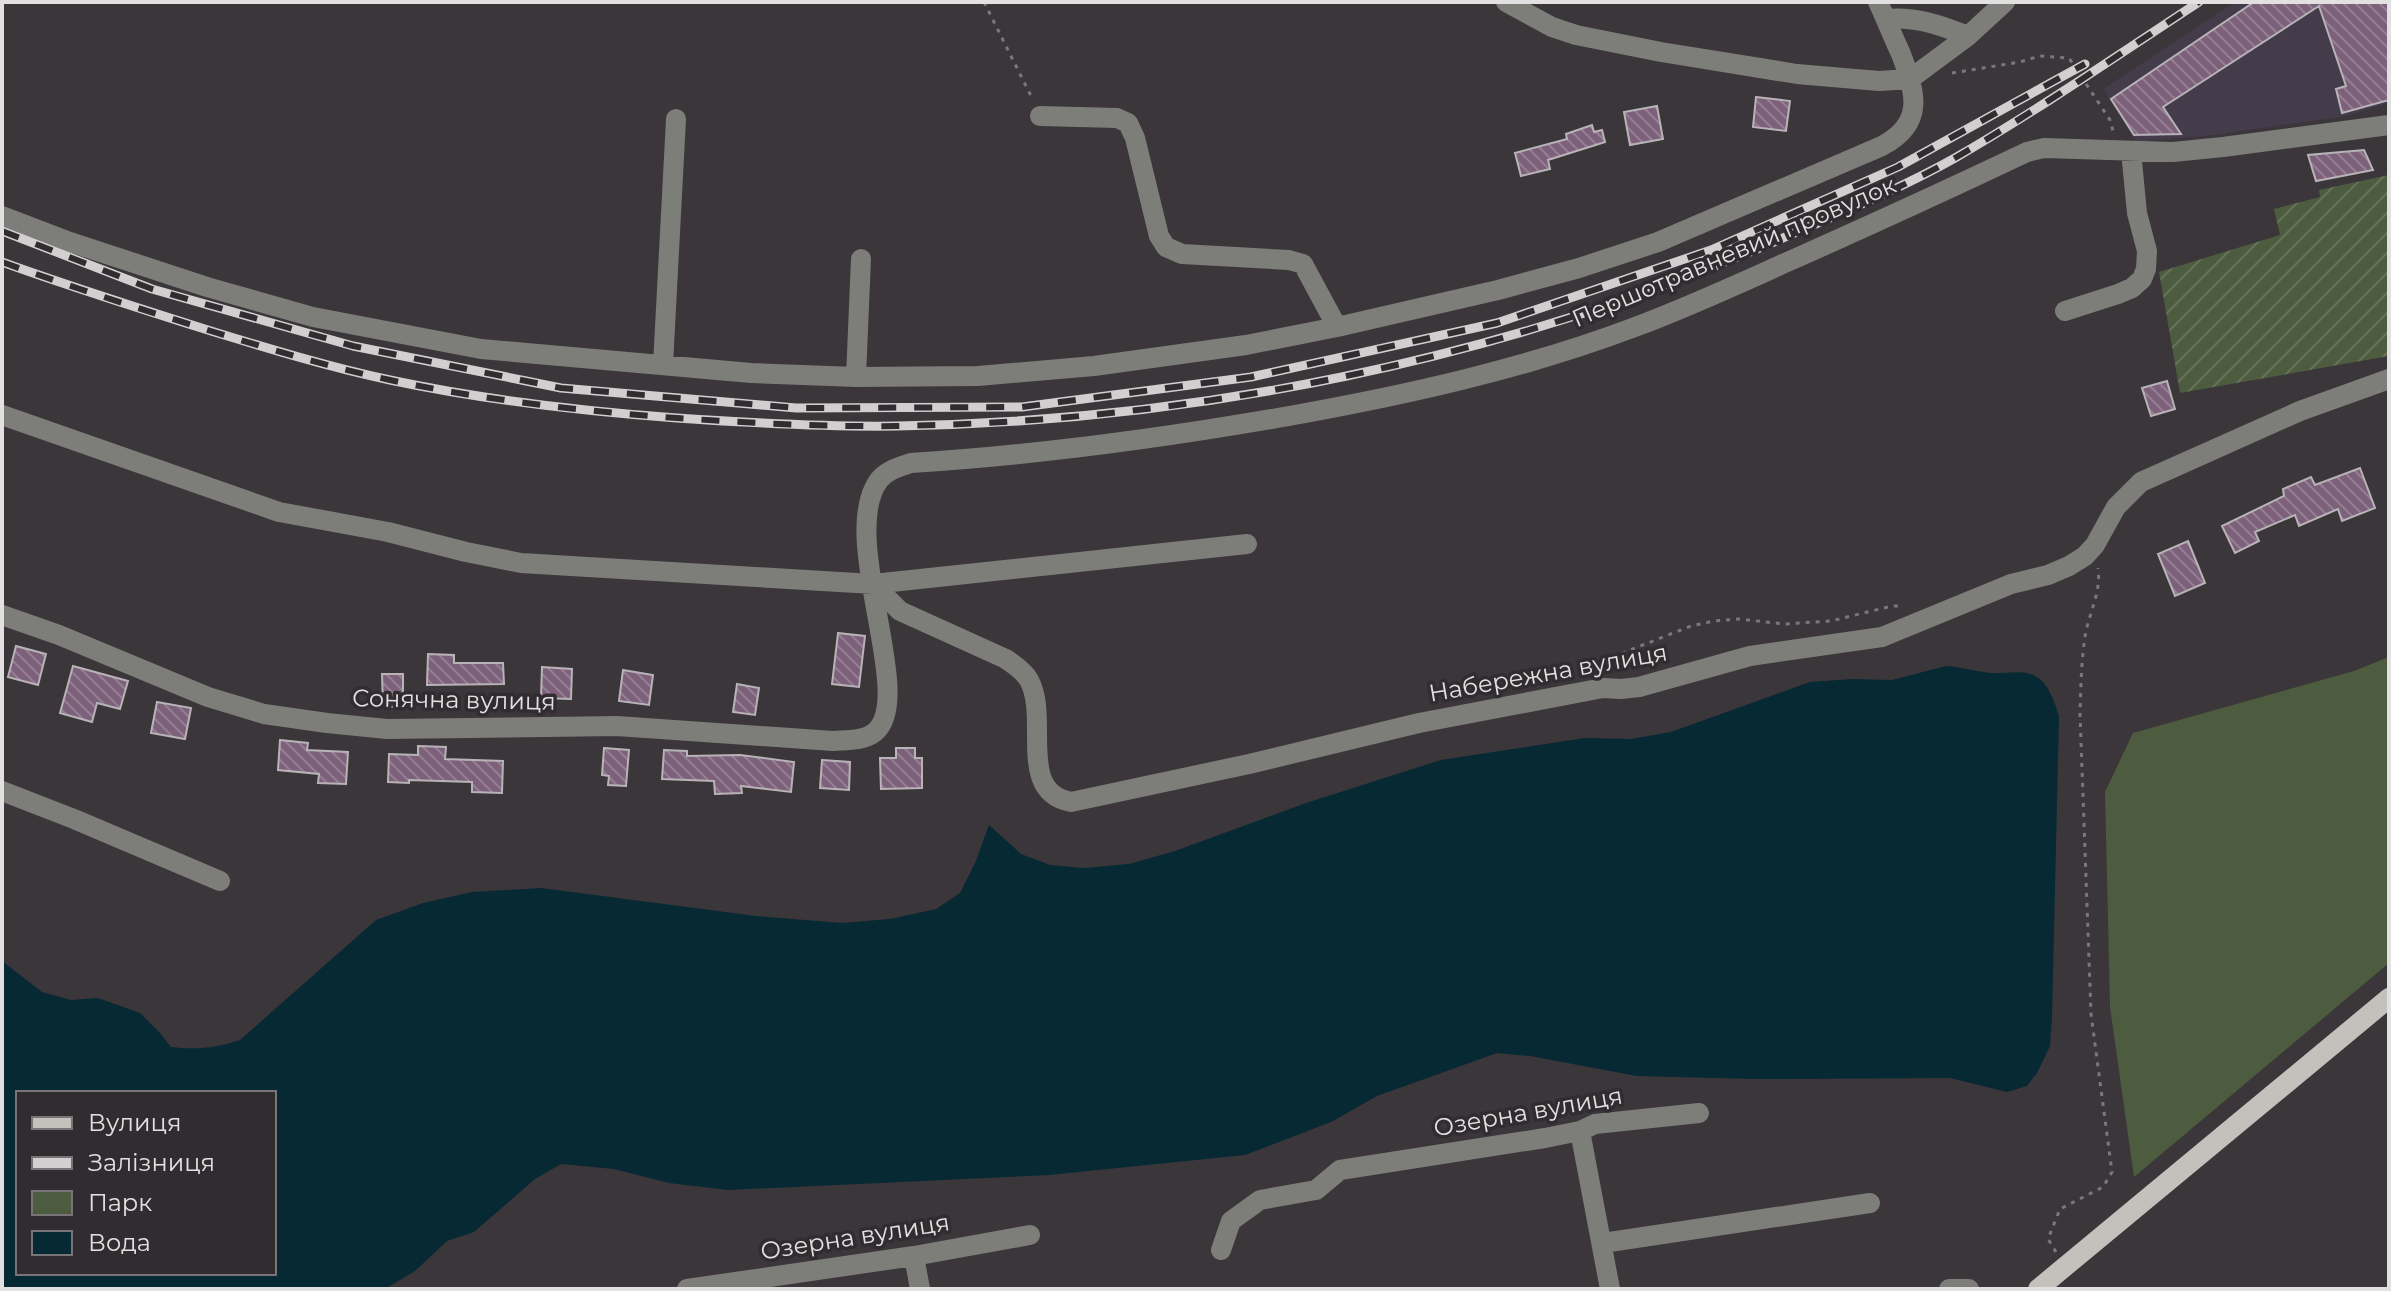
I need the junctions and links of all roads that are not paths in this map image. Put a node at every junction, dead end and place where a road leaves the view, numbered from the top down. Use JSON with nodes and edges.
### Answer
{"nodes":[{"id":1,"x":1506,"y":2,"type":"edge"},
{"id":2,"x":2005,"y":2,"type":"edge"},
{"id":3,"x":1882,"y":10,"type":"edge"},
{"id":4,"x":1968,"y":36,"type":"junction"},
{"id":5,"x":1910,"y":79,"type":"junction"},
{"id":6,"x":1040,"y":116,"type":"road end"},
{"id":7,"x":676,"y":119,"type":"dead end"},
{"id":8,"x":2389,"y":125,"type":"edge"},
{"id":9,"x":2124,"y":151,"type":"junction"},
{"id":10,"x":2,"y":216,"type":"edge"},
{"id":11,"x":861,"y":259,"type":"dead end"},
{"id":12,"x":2065,"y":311,"type":"dead end"},
{"id":13,"x":1337,"y":327,"type":"junction"},
{"id":14,"x":663,"y":365,"type":"junction"},
{"id":15,"x":856,"y":377,"type":"junction"},
{"id":16,"x":2389,"y":379,"type":"edge"},
{"id":17,"x":2,"y":415,"type":"edge"},
{"id":18,"x":1247,"y":544,"type":"dead end"},
{"id":19,"x":873,"y":584,"type":"junction"},
{"id":20,"x":2,"y":615,"type":"edge"},
{"id":21,"x":2,"y":791,"type":"edge"},
{"id":22,"x":220,"y":881,"type":"dead end"},
{"id":23,"x":2389,"y":998,"type":"edge"},
{"id":24,"x":1699,"y":1113,"type":"dead end"},
{"id":25,"x":1580,"y":1131,"type":"junction"},
{"id":26,"x":1870,"y":1203,"type":"dead end"},
{"id":27,"x":1030,"y":1235,"type":"dead end"},
{"id":28,"x":1603,"y":1243,"type":"junction"},
{"id":29,"x":1221,"y":1250,"type":"dead end"},
{"id":30,"x":914,"y":1256,"type":"junction"},
{"id":31,"x":687,"y":1289,"type":"edge"},
{"id":32,"x":920,"y":1289,"type":"edge"},
{"id":33,"x":1610,"y":1289,"type":"edge"},
{"id":34,"x":1949,"y":1289,"type":"edge"},
{"id":35,"x":1969,"y":1289,"type":"edge"},
{"id":36,"x":2038,"y":1289,"type":"edge"}],
"edges":[{"from":1,"to":5,"type":"street"},
{"from":2,"to":4,"type":"street"},
{"from":3,"to":4,"type":"street"},
{"from":3,"to":5,"type":"street"},
{"from":4,"to":5,"type":"street"},
{"from":5,"to":13,"type":"street"},
{"from":6,"to":13,"type":"street"},
{"from":7,"to":14,"type":"street"},
{"from":8,"to":9,"type":"street","name":"Першотравневий провулок"},
{"from":9,"to":12,"type":"street"},
{"from":9,"to":19,"type":"street","name":"Першотравневий провулок"},
{"from":10,"to":14,"type":"street"},
{"from":11,"to":15,"type":"street"},
{"from":13,"to":15,"type":"street"},
{"from":14,"to":15,"type":"street"},
{"from":16,"to":19,"type":"street","name":"Набережна вулиця"},
{"from":17,"to":19,"type":"street"},
{"from":18,"to":19,"type":"street"},
{"from":19,"to":20,"type":"street","name":"Сонячна вулиця"},
{"from":21,"to":22,"type":"street"},
{"from":23,"to":36,"type":"main road"},
{"from":24,"to":25,"type":"street","name":"Озерна вулиця"},
{"from":25,"to":28,"type":"street"},
{"from":25,"to":29,"type":"street","name":"Озерна вулиця"},
{"from":26,"to":28,"type":"street"},
{"from":27,"to":30,"type":"street","name":"Озерна вулиця"},
{"from":28,"to":33,"type":"street"},
{"from":30,"to":31,"type":"street","name":"Озерна вулиця"},
{"from":30,"to":32,"type":"street"},
{"from":34,"to":35,"type":"street"}]}
